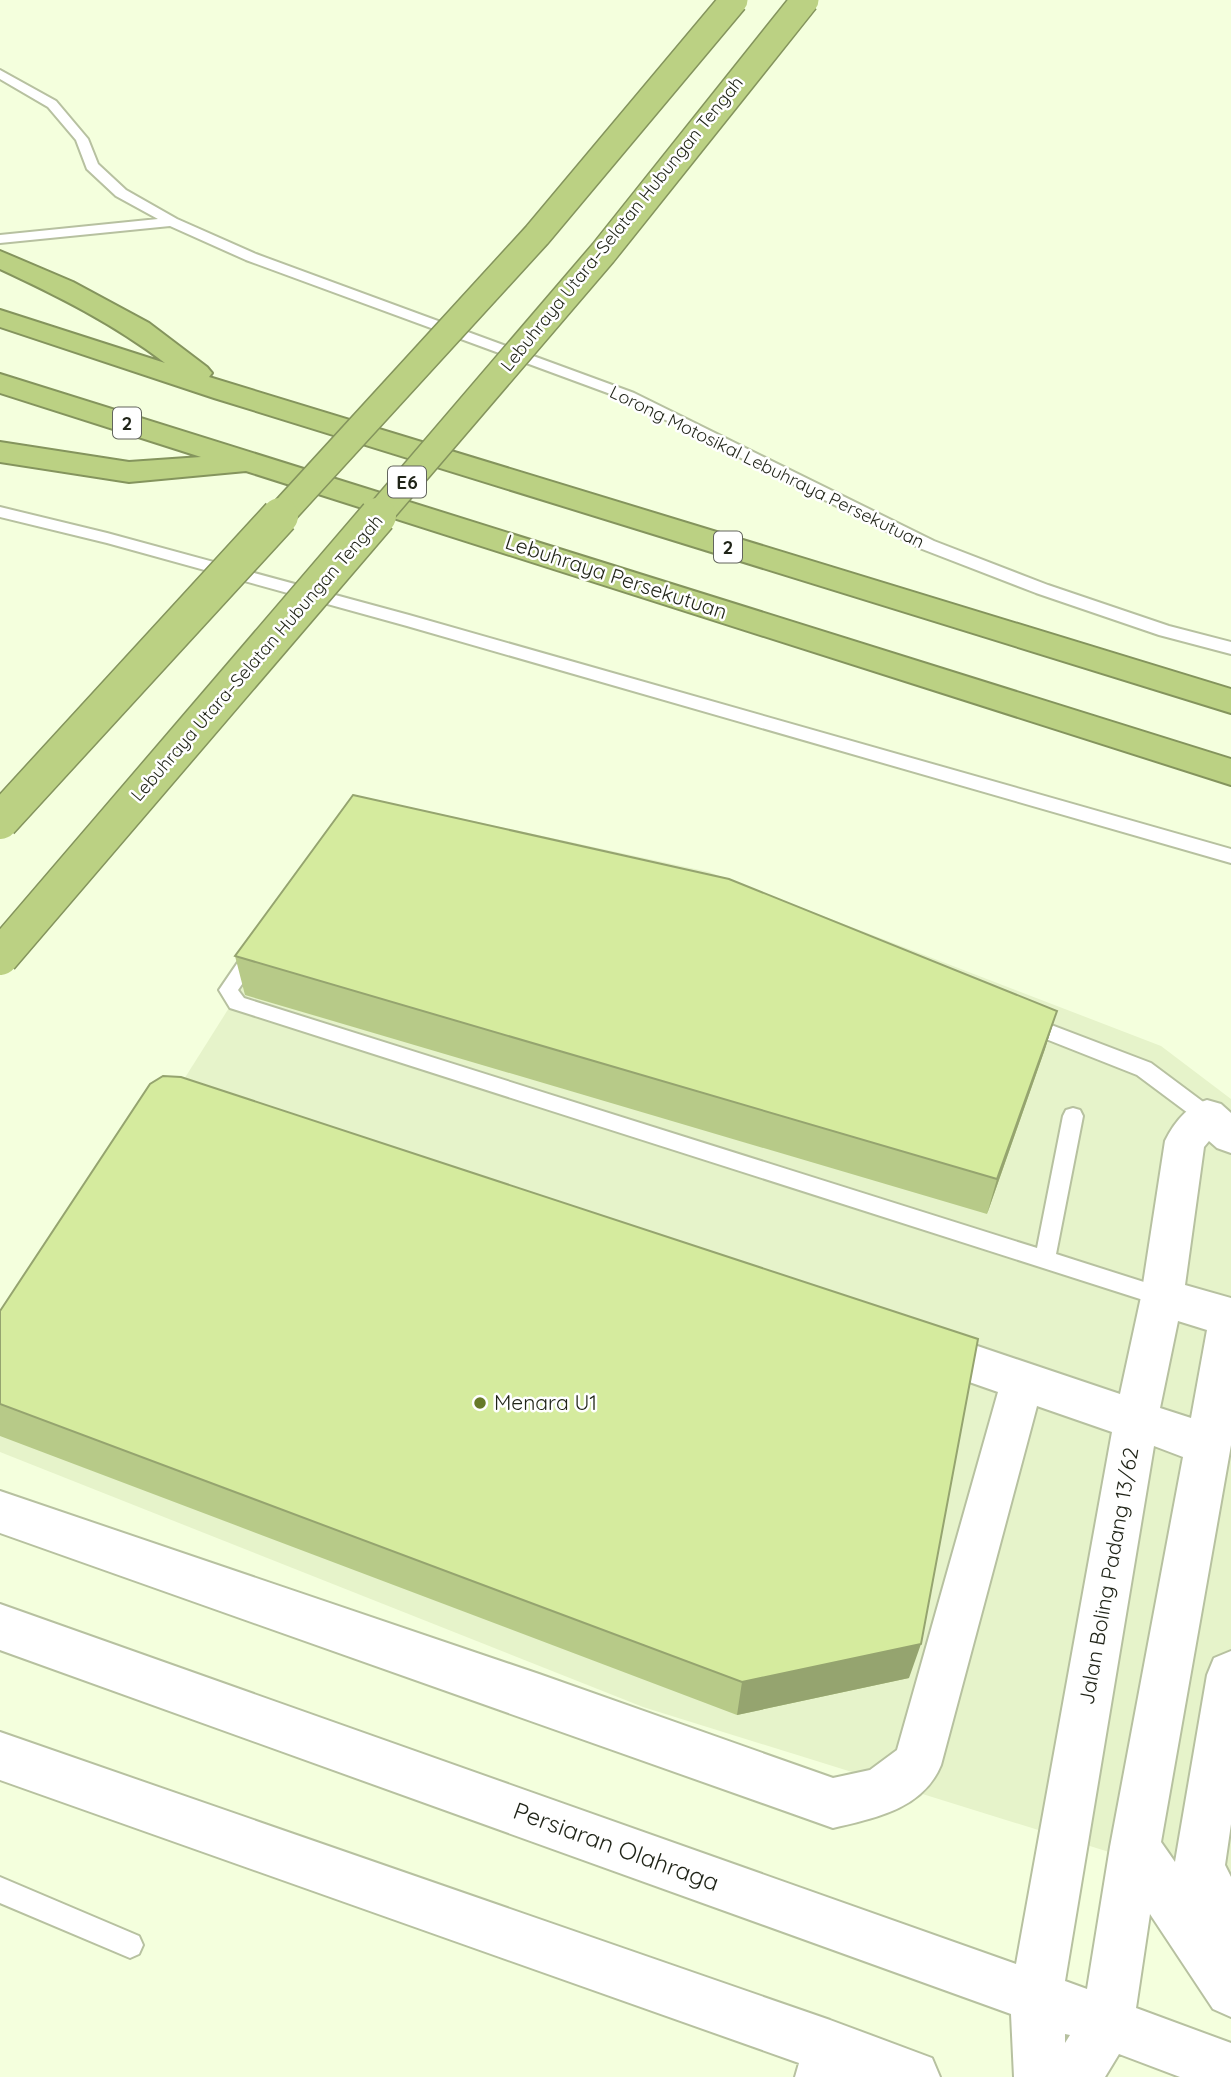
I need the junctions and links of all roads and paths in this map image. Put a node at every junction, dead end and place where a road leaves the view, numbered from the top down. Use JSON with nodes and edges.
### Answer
{"nodes":[{"id":1,"x":734,"y":0,"type":"edge"},
{"id":2,"x":805,"y":0,"type":"edge"},
{"id":3,"x":0,"y":74,"type":"edge"},
{"id":4,"x":172,"y":222,"type":"junction"},
{"id":5,"x":0,"y":239,"type":"edge"},
{"id":6,"x":0,"y":259,"type":"edge"},
{"id":7,"x":0,"y":318,"type":"edge"},
{"id":8,"x":0,"y":383,"type":"edge"},
{"id":9,"x":224,"y":392,"type":"junction"},
{"id":10,"x":0,"y":452,"type":"edge"},
{"id":11,"x":255,"y":462,"type":"junction"},
{"id":12,"x":0,"y":512,"type":"edge"},
{"id":13,"x":1231,"y":648,"type":"edge"},
{"id":14,"x":1231,"y":701,"type":"edge"},
{"id":15,"x":1231,"y":772,"type":"edge"},
{"id":16,"x":0,"y":821,"type":"edge"},
{"id":17,"x":1231,"y":856,"type":"edge"},
{"id":18,"x":268,"y":935,"type":"edge"},
{"id":19,"x":0,"y":957,"type":"edge"},
{"id":20,"x":1010,"y":1017,"type":"edge"},
{"id":21,"x":1073,"y":1116,"type":"dead end"},
{"id":22,"x":1219,"y":1126,"type":"edge"},
{"id":23,"x":1045,"y":1261,"type":"junction"},
{"id":24,"x":1163,"y":1297,"type":"junction"},
{"id":25,"x":1231,"y":1317,"type":"edge"},
{"id":26,"x":892,"y":1336,"type":"edge"},
{"id":27,"x":1023,"y":1379,"type":"junction"},
{"id":28,"x":1136,"y":1420,"type":"junction"},
{"id":29,"x":1209,"y":1445,"type":"junction"},
{"id":30,"x":0,"y":1512,"type":"edge"},
{"id":31,"x":0,"y":1627,"type":"edge"},
{"id":32,"x":1231,"y":1675,"type":"edge"},
{"id":33,"x":0,"y":1756,"type":"edge"},
{"id":34,"x":1135,"y":1847,"type":"junction"},
{"id":35,"x":0,"y":1891,"type":"edge"},
{"id":36,"x":1231,"y":1922,"type":"edge"},
{"id":37,"x":130,"y":1945,"type":"dead end"},
{"id":38,"x":1231,"y":1991,"type":"edge"},
{"id":39,"x":1036,"y":1998,"type":"junction"},
{"id":40,"x":1108,"y":2023,"type":"junction"},
{"id":41,"x":826,"y":2062,"type":"edge"},
{"id":42,"x":1231,"y":2070,"type":"edge"},
{"id":43,"x":913,"y":2077,"type":"edge"},
{"id":44,"x":1041,"y":2077,"type":"edge"},
{"id":45,"x":1074,"y":2077,"type":"edge"}],
"edges":[{"from":1,"to":16,"type":"highway","bridge":true},
{"from":2,"to":19,"type":"highway","name":"Lebuhraya Utara–Selatan Hubungan Tengah","number":"E6","bridge":true},
{"from":3,"to":4,"type":"lane","name":"Lorong Motosikal Lebuhraya Persekutuan"},
{"from":4,"to":5,"type":"lane"},
{"from":4,"to":13,"type":"lane","name":"Lorong Motosikal Lebuhraya Persekutuan"},
{"from":6,"to":9,"type":"highway"},
{"from":7,"to":9,"type":"highway","number":"2"},
{"from":8,"to":11,"type":"highway","name":"Lebuhraya Persekutuan","number":"2"},
{"from":9,"to":14,"type":"highway","number":"2"},
{"from":10,"to":11,"type":"highway"},
{"from":11,"to":15,"type":"highway","name":"Lebuhraya Persekutuan","number":"2"},
{"from":12,"to":17,"type":"lane"},
{"from":18,"to":23,"type":"lane"},
{"from":20,"to":22,"type":"lane"},
{"from":21,"to":23,"type":"lane"},
{"from":22,"to":24,"type":"street","name":"Jalan Boling Padang 13/62"},
{"from":23,"to":24,"type":"lane"},
{"from":24,"to":25,"type":"street"},
{"from":24,"to":28,"type":"street","name":"Jalan Boling Padang 13/62"},
{"from":25,"to":29,"type":"street"},
{"from":26,"to":27,"type":"street"},
{"from":27,"to":28,"type":"street"},
{"from":27,"to":30,"type":"street"},
{"from":28,"to":29,"type":"street"},
{"from":28,"to":39,"type":"street","name":"Jalan Boling Padang 13/62"},
{"from":29,"to":34,"type":"street"},
{"from":31,"to":39,"type":"street","name":"Persiaran Olahraga"},
{"from":32,"to":36,"type":"street"},
{"from":33,"to":41,"type":"street"},
{"from":34,"to":38,"type":"street"},
{"from":34,"to":40,"type":"street"},
{"from":35,"to":37,"type":"lane"},
{"from":39,"to":40,"type":"street","name":"Persiaran Olahraga"},
{"from":39,"to":44,"type":"street","name":"Jalan Boling Padang 13/62"},
{"from":40,"to":42,"type":"street","name":"Persiaran Olahraga"},
{"from":40,"to":45,"type":"street"},
{"from":41,"to":43,"type":"street"}]}
